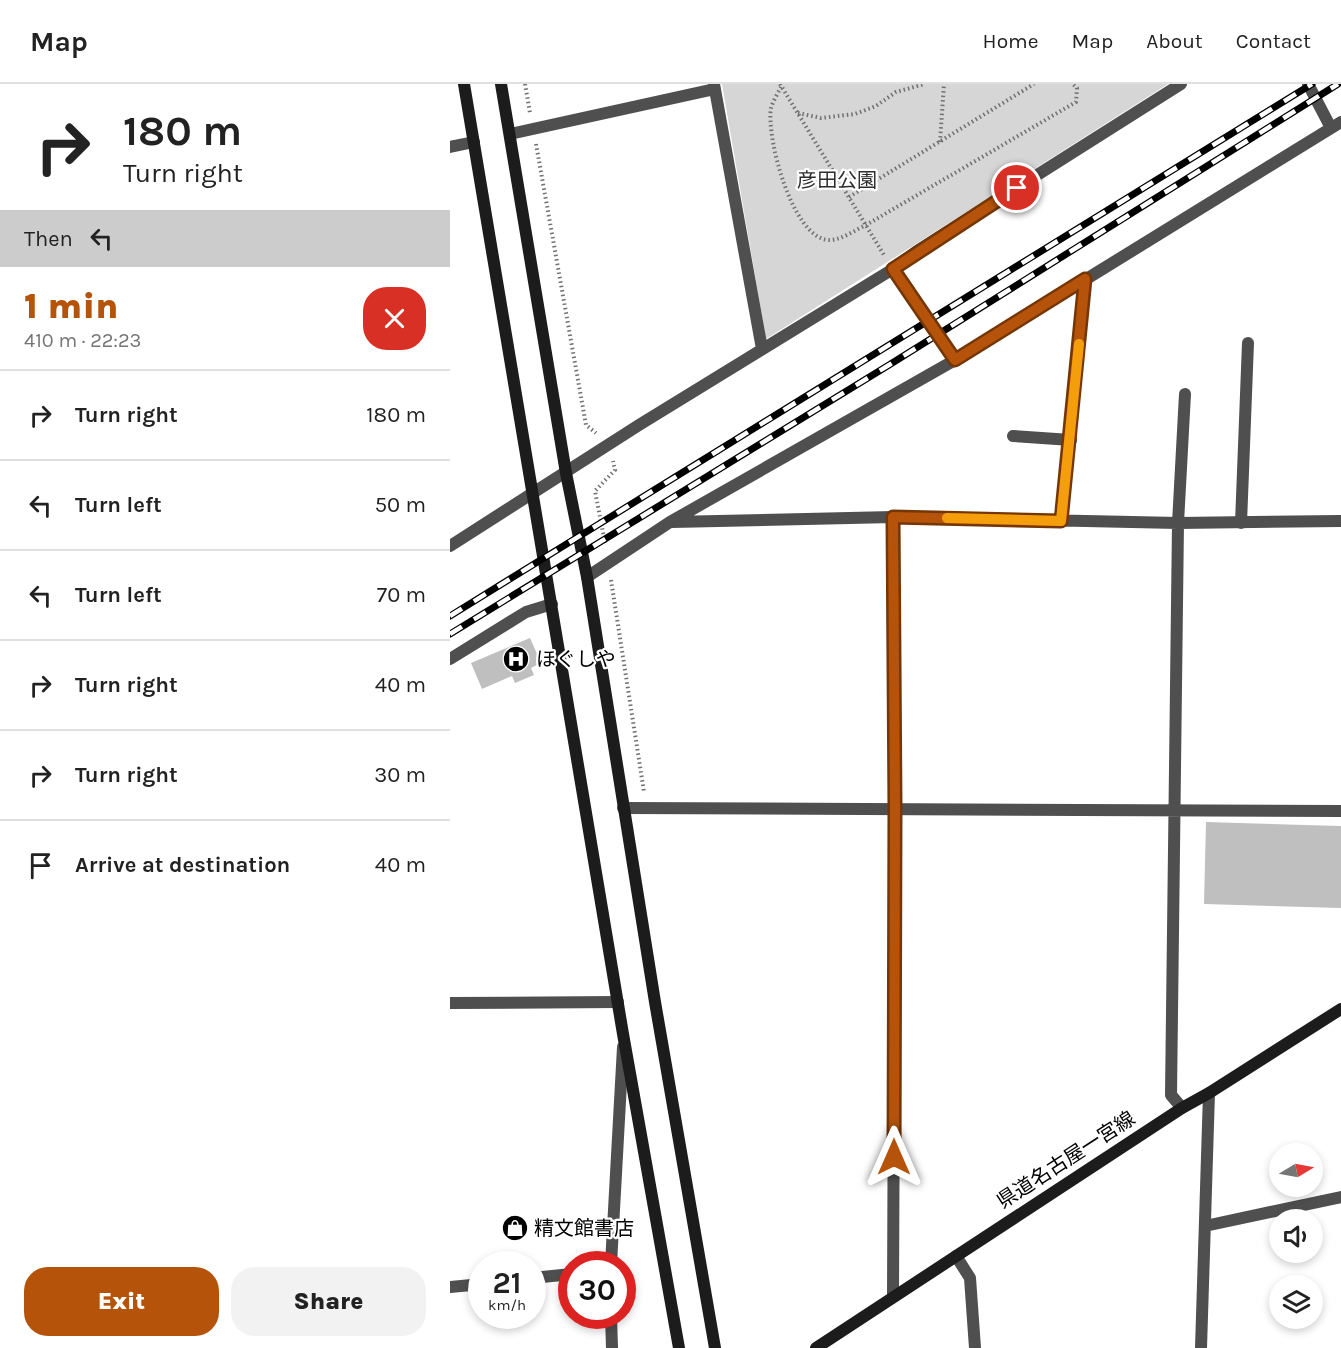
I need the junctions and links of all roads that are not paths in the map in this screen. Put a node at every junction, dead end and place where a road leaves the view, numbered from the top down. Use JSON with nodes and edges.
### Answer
{"nodes":[{"id":1,"x":464,"y":84,"type":"edge"},
{"id":2,"x":501,"y":84,"type":"edge"},
{"id":3,"x":1181,"y":84,"type":"edge"},
{"id":4,"x":1308,"y":84,"type":"edge"},
{"id":5,"x":714,"y":87,"type":"edge"},
{"id":6,"x":1336,"y":125,"type":"edge"},
{"id":7,"x":510,"y":134,"type":"junction"},
{"id":8,"x":474,"y":142,"type":"junction"},
{"id":9,"x":450,"y":147,"type":"edge"},
{"id":10,"x":893,"y":269,"type":"junction"},
{"id":11,"x":1085,"y":279,"type":"junction"},
{"id":12,"x":1248,"y":343,"type":"dead end"},
{"id":13,"x":762,"y":349,"type":"junction"},
{"id":14,"x":955,"y":360,"type":"junction"},
{"id":15,"x":1185,"y":394,"type":"dead end"},
{"id":16,"x":1013,"y":436,"type":"dead end"},
{"id":17,"x":1071,"y":440,"type":"junction"},
{"id":18,"x":566,"y":473,"type":"junction"},
{"id":19,"x":533,"y":493,"type":"junction"},
{"id":20,"x":893,"y":517,"type":"junction"},
{"id":21,"x":1061,"y":521,"type":"junction"},
{"id":22,"x":1341,"y":521,"type":"edge"},
{"id":23,"x":670,"y":522,"type":"junction"},
{"id":24,"x":1241,"y":523,"type":"junction"},
{"id":25,"x":1178,"y":524,"type":"junction"},
{"id":26,"x":450,"y":546,"type":"edge"},
{"id":27,"x":587,"y":577,"type":"junction"},
{"id":28,"x":552,"y":604,"type":"junction"},
{"id":29,"x":450,"y":659,"type":"edge"},
{"id":30,"x":623,"y":808,"type":"junction"},
{"id":31,"x":895,"y":808,"type":"junction"},
{"id":32,"x":1175,"y":809,"type":"junction"},
{"id":33,"x":1341,"y":811,"type":"edge"},
{"id":34,"x":618,"y":1002,"type":"junction"},
{"id":35,"x":450,"y":1003,"type":"edge"},
{"id":36,"x":1341,"y":1009,"type":"edge"},
{"id":37,"x":623,"y":1034,"type":"junction"},
{"id":38,"x":1209,"y":1093,"type":"junction"},
{"id":39,"x":1182,"y":1108,"type":"junction"},
{"id":40,"x":1341,"y":1197,"type":"edge"},
{"id":41,"x":1205,"y":1226,"type":"junction"},
{"id":42,"x":612,"y":1251,"type":"edge"},
{"id":43,"x":956,"y":1256,"type":"junction"},
{"id":44,"x":468,"y":1285,"type":"edge"},
{"id":45,"x":450,"y":1287,"type":"edge"},
{"id":46,"x":893,"y":1297,"type":"junction"},
{"id":47,"x":612,"y":1329,"type":"edge"},
{"id":48,"x":612,"y":1348,"type":"edge"},
{"id":49,"x":679,"y":1348,"type":"edge"},
{"id":50,"x":715,"y":1348,"type":"edge"},
{"id":51,"x":816,"y":1348,"type":"edge"},
{"id":52,"x":975,"y":1348,"type":"edge"},
{"id":53,"x":1201,"y":1348,"type":"edge"}],
"edges":[{"from":1,"to":8,"type":"street"},
{"from":2,"to":7,"type":"street"},
{"from":3,"to":10,"type":"street"},
{"from":4,"to":6,"type":"street"},
{"from":5,"to":7,"type":"street"},
{"from":5,"to":13,"type":"street"},
{"from":6,"to":11,"type":"street"},
{"from":7,"to":18,"type":"street"},
{"from":8,"to":9,"type":"street"},
{"from":8,"to":19,"type":"street"},
{"from":10,"to":13,"type":"street"},
{"from":10,"to":14,"type":"street"},
{"from":11,"to":14,"type":"street"},
{"from":11,"to":17,"type":"street"},
{"from":12,"to":24,"type":"street"},
{"from":13,"to":18,"type":"street"},
{"from":14,"to":23,"type":"street"},
{"from":15,"to":25,"type":"street"},
{"from":16,"to":17,"type":"street"},
{"from":17,"to":21,"type":"street"},
{"from":18,"to":19,"type":"street"},
{"from":18,"to":27,"type":"street"},
{"from":19,"to":26,"type":"street"},
{"from":19,"to":28,"type":"street"},
{"from":20,"to":21,"type":"street"},
{"from":20,"to":23,"type":"street"},
{"from":20,"to":31,"type":"street"},
{"from":21,"to":25,"type":"street"},
{"from":22,"to":24,"type":"street"},
{"from":23,"to":27,"type":"street"},
{"from":24,"to":25,"type":"street"},
{"from":25,"to":32,"type":"street"},
{"from":27,"to":30,"type":"street"},
{"from":28,"to":29,"type":"street"},
{"from":28,"to":34,"type":"street"},
{"from":30,"to":31,"type":"street"},
{"from":30,"to":50,"type":"street"},
{"from":31,"to":32,"type":"street"},
{"from":31,"to":46,"type":"street"},
{"from":32,"to":33,"type":"street"},
{"from":32,"to":39,"type":"street"},
{"from":34,"to":35,"type":"street"},
{"from":34,"to":37,"type":"street"},
{"from":36,"to":38,"type":"street","name":"県道名古屋一宮線"},
{"from":37,"to":42,"type":"street"},
{"from":37,"to":49,"type":"street"},
{"from":38,"to":39,"type":"street","name":"県道名古屋一宮線"},
{"from":38,"to":41,"type":"street"},
{"from":39,"to":43,"type":"street","name":"県道名古屋一宮線"},
{"from":40,"to":41,"type":"street"},
{"from":41,"to":53,"type":"street"},
{"from":43,"to":46,"type":"street","name":"県道名古屋一宮線"},
{"from":43,"to":52,"type":"street"},
{"from":44,"to":45,"type":"street"},
{"from":46,"to":51,"type":"street","name":"県道名古屋一宮線"},
{"from":47,"to":48,"type":"street"}]}
